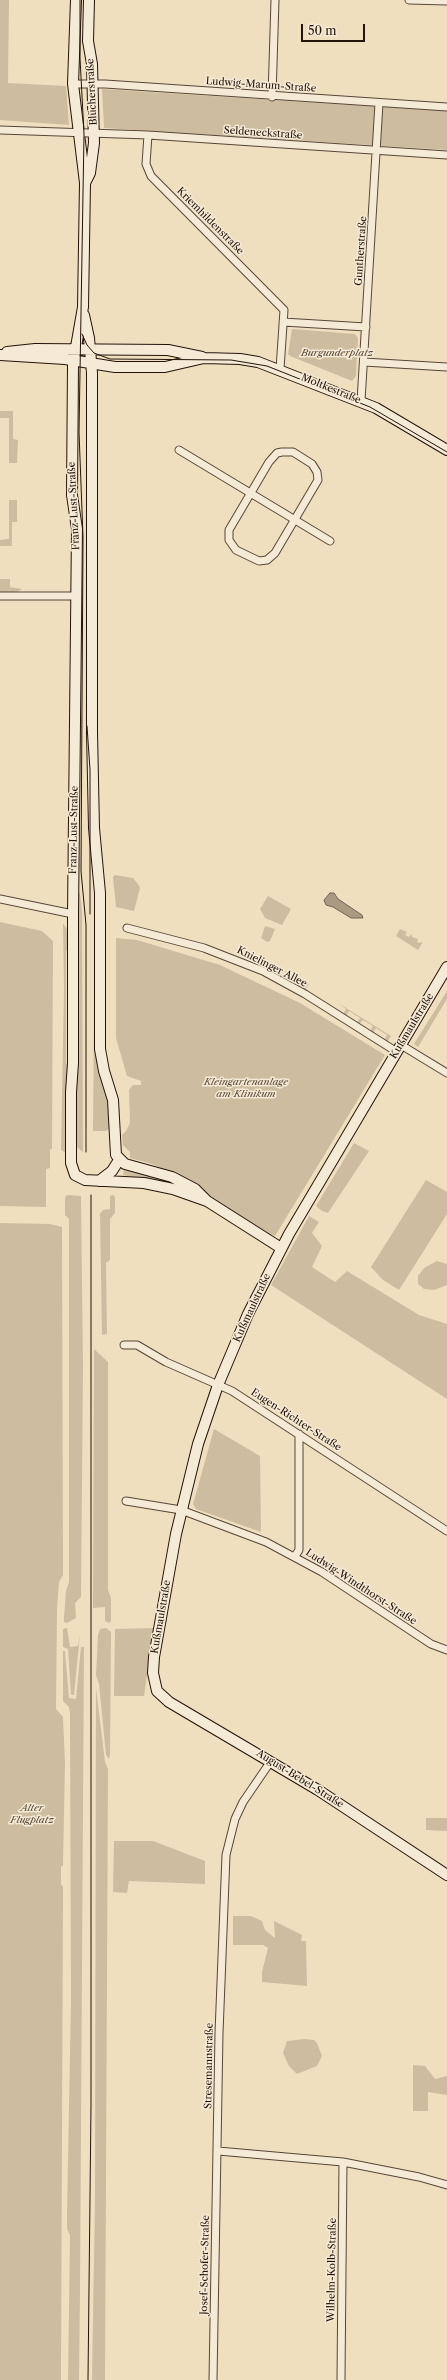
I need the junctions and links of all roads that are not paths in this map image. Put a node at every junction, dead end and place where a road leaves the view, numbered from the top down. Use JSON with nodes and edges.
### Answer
{"nodes":[{"id":1,"x":76,"y":0,"type":"edge"},
{"id":2,"x":89,"y":0,"type":"edge"},
{"id":3,"x":275,"y":0,"type":"edge"},
{"id":4,"x":409,"y":0,"type":"edge"},
{"id":5,"x":437,"y":0,"type":"edge"},
{"id":6,"x":447,"y":1,"type":"edge"},
{"id":7,"x":73,"y":84,"type":"junction"},
{"id":8,"x":92,"y":84,"type":"junction"},
{"id":9,"x":272,"y":97,"type":"junction"},
{"id":10,"x":379,"y":103,"type":"junction"},
{"id":11,"x":447,"y":107,"type":"edge"},
{"id":12,"x":0,"y":130,"type":"edge"},
{"id":13,"x":78,"y":134,"type":"junction"},
{"id":14,"x":94,"y":134,"type":"junction"},
{"id":15,"x":148,"y":135,"type":"junction"},
{"id":16,"x":377,"y":151,"type":"junction"},
{"id":17,"x":447,"y":155,"type":"edge"},
{"id":18,"x":85,"y":183,"type":"junction"},
{"id":19,"x":83,"y":307,"type":"junction"},
{"id":20,"x":284,"y":310,"type":"junction"},
{"id":21,"x":283,"y":322,"type":"junction"},
{"id":22,"x":295,"y":322,"type":"junction"},
{"id":23,"x":366,"y":327,"type":"junction"},
{"id":24,"x":75,"y":349,"type":"junction"},
{"id":25,"x":90,"y":349,"type":"junction"},
{"id":26,"x":0,"y":352,"type":"edge"},
{"id":27,"x":0,"y":355,"type":"edge"},
{"id":28,"x":204,"y":358,"type":"junction"},
{"id":29,"x":73,"y":360,"type":"junction"},
{"id":30,"x":364,"y":362,"type":"junction"},
{"id":31,"x":92,"y":363,"type":"junction"},
{"id":32,"x":447,"y":367,"type":"edge"},
{"id":33,"x":280,"y":369,"type":"junction"},
{"id":34,"x":361,"y":401,"type":"junction"},
{"id":35,"x":179,"y":450,"type":"dead end"},
{"id":36,"x":447,"y":450,"type":"edge"},
{"id":37,"x":250,"y":494,"type":"junction"},
{"id":38,"x":295,"y":520,"type":"junction"},
{"id":39,"x":330,"y":541,"type":"dead end"},
{"id":40,"x":0,"y":596,"type":"edge"},
{"id":41,"x":77,"y":596,"type":"junction"},
{"id":42,"x":0,"y":900,"type":"edge"},
{"id":43,"x":73,"y":914,"type":"junction"},
{"id":44,"x":127,"y":928,"type":"dead end"},
{"id":45,"x":447,"y":967,"type":"edge"},
{"id":46,"x":399,"y":1049,"type":"junction"},
{"id":47,"x":447,"y":1073,"type":"edge"},
{"id":48,"x":119,"y":1160,"type":"junction"},
{"id":49,"x":99,"y":1180,"type":"junction"},
{"id":50,"x":207,"y":1201,"type":"junction"},
{"id":51,"x":281,"y":1248,"type":"junction"},
{"id":52,"x":124,"y":1346,"type":"dead end"},
{"id":53,"x":218,"y":1385,"type":"junction"},
{"id":54,"x":299,"y":1434,"type":"junction"},
{"id":55,"x":126,"y":1501,"type":"dead end"},
{"id":56,"x":181,"y":1510,"type":"junction"},
{"id":57,"x":447,"y":1531,"type":"edge"},
{"id":58,"x":295,"y":1556,"type":"junction"},
{"id":59,"x":447,"y":1650,"type":"edge"},
{"id":60,"x":154,"y":1684,"type":"joint"},
{"id":61,"x":271,"y":1761,"type":"junction"},
{"id":62,"x":447,"y":1875,"type":"edge"},
{"id":63,"x":218,"y":2151,"type":"junction"},
{"id":64,"x":344,"y":2162,"type":"junction"},
{"id":65,"x":447,"y":2184,"type":"edge"},
{"id":66,"x":341,"y":2379,"type":"dead end"},
{"id":67,"x":213,"y":2380,"type":"edge"}],
"edges":[{"from":1,"to":7,"type":"street","name":"Blücherstraße"},
{"from":2,"to":8,"type":"street","name":"Blücherstraße"},
{"from":3,"to":9,"type":"street"},
{"from":4,"to":5,"type":"street"},
{"from":5,"to":6,"type":"street"},
{"from":7,"to":8,"type":"street","name":"Ludwig-Marum-Straße"},
{"from":7,"to":13,"type":"street","name":"Blücherstraße"},
{"from":8,"to":9,"type":"street","name":"Ludwig-Marum-Straße"},
{"from":8,"to":14,"type":"street","name":"Blücherstraße"},
{"from":9,"to":10,"type":"street","name":"Ludwig-Marum-Straße"},
{"from":10,"to":11,"type":"street","name":"Ludwig-Marum-Straße"},
{"from":10,"to":16,"type":"street","name":"Guntherstraße"},
{"from":12,"to":13,"type":"street","name":"Seldeneckstraße"},
{"from":13,"to":14,"type":"street","name":"Seldeneckstraße"},
{"from":13,"to":18,"type":"street","name":"Blücherstraße"},
{"from":14,"to":15,"type":"street","name":"Seldeneckstraße"},
{"from":14,"to":18,"type":"street","name":"Blücherstraße"},
{"from":15,"to":16,"type":"street","name":"Seldeneckstraße"},
{"from":15,"to":20,"type":"street","name":"Kriemhildenstraße"},
{"from":16,"to":17,"type":"street","name":"Seldeneckstraße"},
{"from":16,"to":23,"type":"street","name":"Guntherstraße"},
{"from":18,"to":19,"type":"street","name":"Blücherstraße"},
{"from":19,"to":24,"type":"street","name":"Blücherstraße"},
{"from":19,"to":25,"type":"street","name":"Blücherstraße"},
{"from":20,"to":21,"type":"street"},
{"from":20,"to":22,"type":"street","name":"Kriemhildenstraße"},
{"from":21,"to":22,"type":"street"},
{"from":21,"to":33,"type":"street"},
{"from":22,"to":23,"type":"street"},
{"from":23,"to":30,"type":"street","name":"Guntherstraße"},
{"from":24,"to":25,"type":"street","name":"Moltkestraße"},
{"from":24,"to":26,"type":"street","name":"Moltkestraße"},
{"from":24,"to":29,"type":"street","name":"Franz-Lust-Straße"},
{"from":25,"to":28,"type":"street","name":"Moltkestraße"},
{"from":25,"to":31,"type":"street","name":"Blücherstraße"},
{"from":27,"to":29,"type":"street","name":"Moltkestraße"},
{"from":28,"to":31,"type":"street","name":"Moltkestraße"},
{"from":28,"to":33,"type":"street","name":"Moltkestraße"},
{"from":29,"to":31,"type":"street","name":"Moltkestraße"},
{"from":29,"to":41,"type":"street","name":"Franz-Lust-Straße"},
{"from":30,"to":32,"type":"street"},
{"from":30,"to":34,"type":"street","name":"Guntherstraße"},
{"from":31,"to":48,"type":"street","name":"Franz-Lust-Straße"},
{"from":33,"to":34,"type":"street","name":"Moltkestraße"},
{"from":34,"to":36,"type":"street","name":"Moltkestraße"},
{"from":35,"to":37,"type":"street"},
{"from":37,"to":38,"type":"street"},
{"from":37,"to":38,"type":"street"},
{"from":37,"to":38,"type":"street"},
{"from":38,"to":39,"type":"street"},
{"from":40,"to":41,"type":"street"},
{"from":41,"to":43,"type":"street","name":"Franz-Lust-Straße"},
{"from":42,"to":43,"type":"street"},
{"from":43,"to":49,"type":"street","name":"Franz-Lust-Straße"},
{"from":44,"to":46,"type":"street","name":"Knielinger Allee"},
{"from":45,"to":46,"type":"street","name":"Kußmaulstraße"},
{"from":46,"to":47,"type":"street","name":"Knielinger Allee"},
{"from":46,"to":51,"type":"street","name":"Kußmaulstraße"},
{"from":48,"to":49,"type":"street"},
{"from":48,"to":50,"type":"street","name":"Franz-Lust-Straße"},
{"from":49,"to":50,"type":"street","name":"Franz-Lust-Straße"},
{"from":50,"to":51,"type":"street","name":"Franz-Lust-Straße"},
{"from":51,"to":53,"type":"street","name":"Kußmaulstraße"},
{"from":52,"to":53,"type":"street","name":"Eugen-Richter-Straße"},
{"from":53,"to":54,"type":"street","name":"Eugen-Richter-Straße"},
{"from":53,"to":56,"type":"street","name":"Kußmaulstraße"},
{"from":54,"to":57,"type":"street","name":"Eugen-Richter-Straße"},
{"from":54,"to":58,"type":"street"},
{"from":55,"to":56,"type":"street","name":"Ludwig-Windthorst-Straße"},
{"from":56,"to":58,"type":"street","name":"Ludwig-Windthorst-Straße"},
{"from":56,"to":60,"type":"street","name":"Kußmaulstraße"},
{"from":58,"to":59,"type":"street","name":"Ludwig-Windthorst-Straße"},
{"from":60,"to":61,"type":"street","name":"August-Bebel-Straße"},
{"from":61,"to":62,"type":"street","name":"August-Bebel-Straße"},
{"from":61,"to":63,"type":"street","name":"Stresemannstraße"},
{"from":63,"to":64,"type":"street"},
{"from":63,"to":67,"type":"street","name":"Josef-Schofer-Straße"},
{"from":64,"to":65,"type":"street"},
{"from":64,"to":66,"type":"street","name":"Wilhelm-Kolb-Straße"}]}
